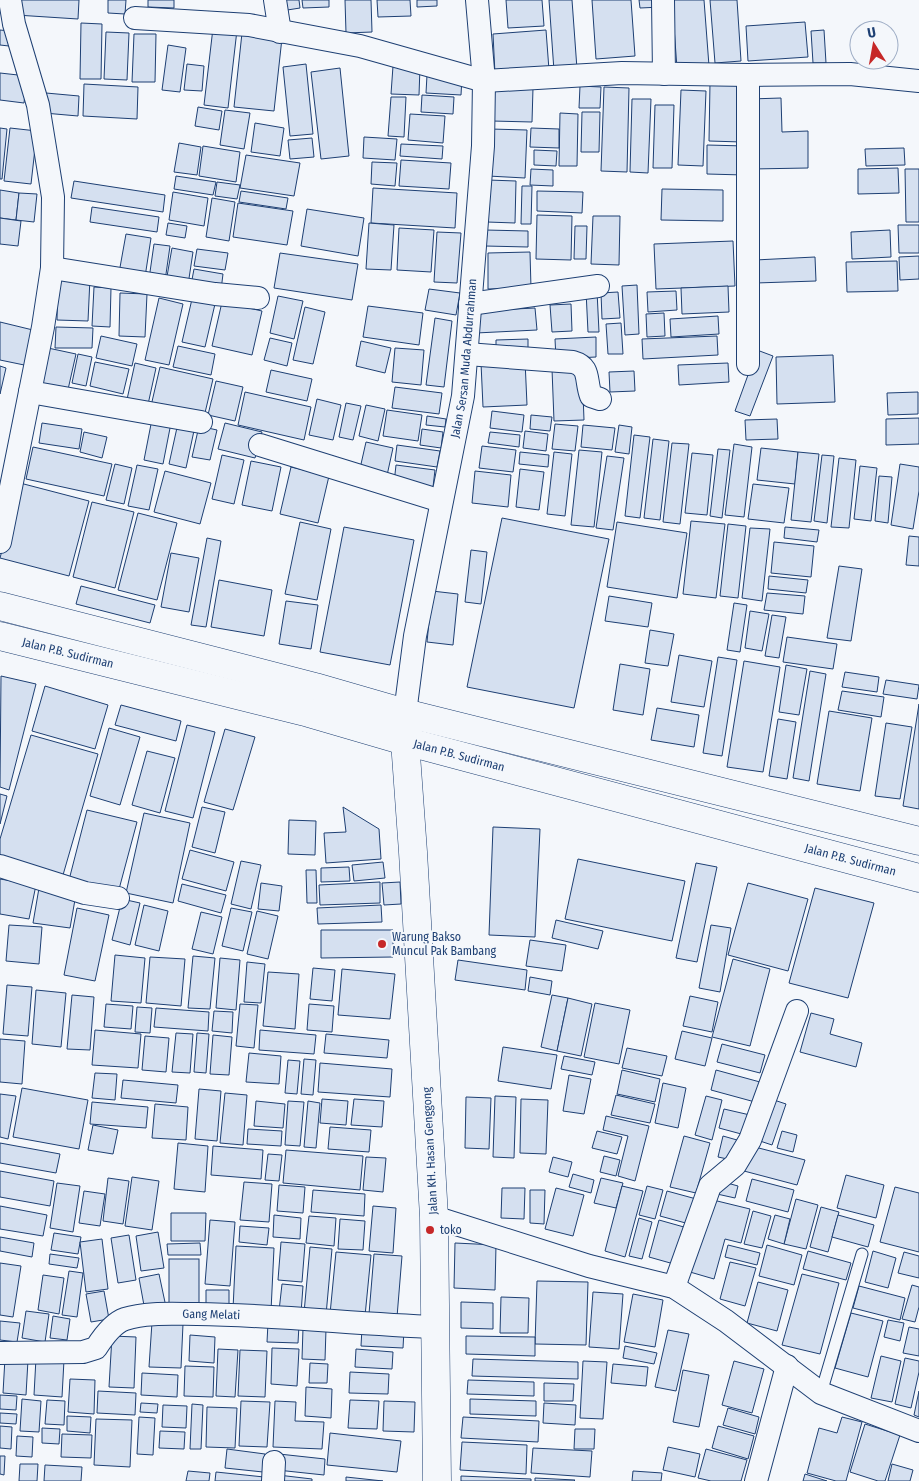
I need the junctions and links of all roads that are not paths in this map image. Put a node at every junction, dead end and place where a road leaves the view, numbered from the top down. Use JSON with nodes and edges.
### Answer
{"nodes":[{"id":1,"x":10,"y":0,"type":"edge"},
{"id":2,"x":275,"y":0,"type":"edge"},
{"id":3,"x":477,"y":0,"type":"edge"},
{"id":4,"x":663,"y":0,"type":"edge"},
{"id":5,"x":135,"y":18,"type":"dead end"},
{"id":6,"x":280,"y":32,"type":"junction"},
{"id":7,"x":664,"y":74,"type":"junction"},
{"id":8,"x":748,"y":75,"type":"junction"},
{"id":9,"x":484,"y":81,"type":"junction"},
{"id":10,"x":919,"y":81,"type":"edge"},
{"id":11,"x":52,"y":268,"type":"junction"},
{"id":12,"x":598,"y":286,"type":"dead end"},
{"id":13,"x":258,"y":298,"type":"dead end"},
{"id":14,"x":470,"y":304,"type":"junction"},
{"id":15,"x":467,"y":354,"type":"junction"},
{"id":16,"x":748,"y":364,"type":"dead end"},
{"id":17,"x":30,"y":392,"type":"junction"},
{"id":18,"x":600,"y":399,"type":"dead end"},
{"id":19,"x":201,"y":422,"type":"dead end"},
{"id":20,"x":260,"y":445,"type":"dead end"},
{"id":21,"x":441,"y":501,"type":"junction"},
{"id":22,"x":0,"y":542,"type":"edge"},
{"id":23,"x":0,"y":606,"type":"edge"},
{"id":24,"x":0,"y":636,"type":"edge"},
{"id":25,"x":405,"y":713,"type":"junction"},
{"id":26,"x":405,"y":741,"type":"junction"},
{"id":27,"x":919,"y":841,"type":"edge"},
{"id":28,"x":0,"y":866,"type":"edge"},
{"id":29,"x":919,"y":878,"type":"edge"},
{"id":30,"x":118,"y":898,"type":"dead end"},
{"id":31,"x":797,"y":1011,"type":"dead end"},
{"id":32,"x":434,"y":1217,"type":"junction"},
{"id":33,"x":862,"y":1254,"type":"dead end"},
{"id":34,"x":674,"y":1287,"type":"junction"},
{"id":35,"x":436,"y":1327,"type":"junction"},
{"id":36,"x":0,"y":1353,"type":"edge"},
{"id":37,"x":787,"y":1366,"type":"junction"},
{"id":38,"x":821,"y":1393,"type":"junction"},
{"id":39,"x":919,"y":1431,"type":"edge"},
{"id":40,"x":436,"y":1481,"type":"edge"},
{"id":41,"x":756,"y":1481,"type":"edge"}],
"edges":[{"from":1,"to":11,"type":"street"},
{"from":2,"to":6,"type":"street"},
{"from":3,"to":9,"type":"street","name":"Jalan Sersan Muda Abdurrahman"},
{"from":4,"to":7,"type":"street"},
{"from":5,"to":6,"type":"street"},
{"from":6,"to":9,"type":"street"},
{"from":7,"to":8,"type":"street"},
{"from":7,"to":9,"type":"street"},
{"from":8,"to":10,"type":"street"},
{"from":8,"to":16,"type":"street"},
{"from":9,"to":14,"type":"street","name":"Jalan Sersan Muda Abdurrahman"},
{"from":11,"to":13,"type":"street"},
{"from":11,"to":17,"type":"street"},
{"from":12,"to":14,"type":"street"},
{"from":14,"to":15,"type":"street","name":"Jalan Sersan Muda Abdurrahman"},
{"from":15,"to":18,"type":"street"},
{"from":15,"to":21,"type":"street","name":"Jalan Sersan Muda Abdurrahman"},
{"from":17,"to":19,"type":"street"},
{"from":17,"to":22,"type":"street"},
{"from":20,"to":21,"type":"street"},
{"from":21,"to":25,"type":"street","name":"Jalan Sersan Muda Abdurrahman"},
{"from":23,"to":25,"type":"main road"},
{"from":24,"to":26,"type":"main road","name":"Jalan P.B. Sudirman"},
{"from":25,"to":26,"type":"main road","name":"Jalan KH. Hasan Genggong"},
{"from":25,"to":27,"type":"main road"},
{"from":26,"to":29,"type":"main road","name":"Jalan P.B. Sudirman"},
{"from":26,"to":32,"type":"main road","name":"Jalan KH. Hasan Genggong"},
{"from":28,"to":30,"type":"street"},
{"from":31,"to":34,"type":"street"},
{"from":32,"to":34,"type":"street"},
{"from":32,"to":35,"type":"main road","name":"Jalan KH. Hasan Genggong"},
{"from":33,"to":38,"type":"lane"},
{"from":34,"to":37,"type":"street"},
{"from":35,"to":36,"type":"street","name":"Gang Melati"},
{"from":35,"to":40,"type":"main road","name":"Jalan KH. Hasan Genggong"},
{"from":37,"to":38,"type":"street"},
{"from":37,"to":41,"type":"street"},
{"from":38,"to":39,"type":"street"}]}
